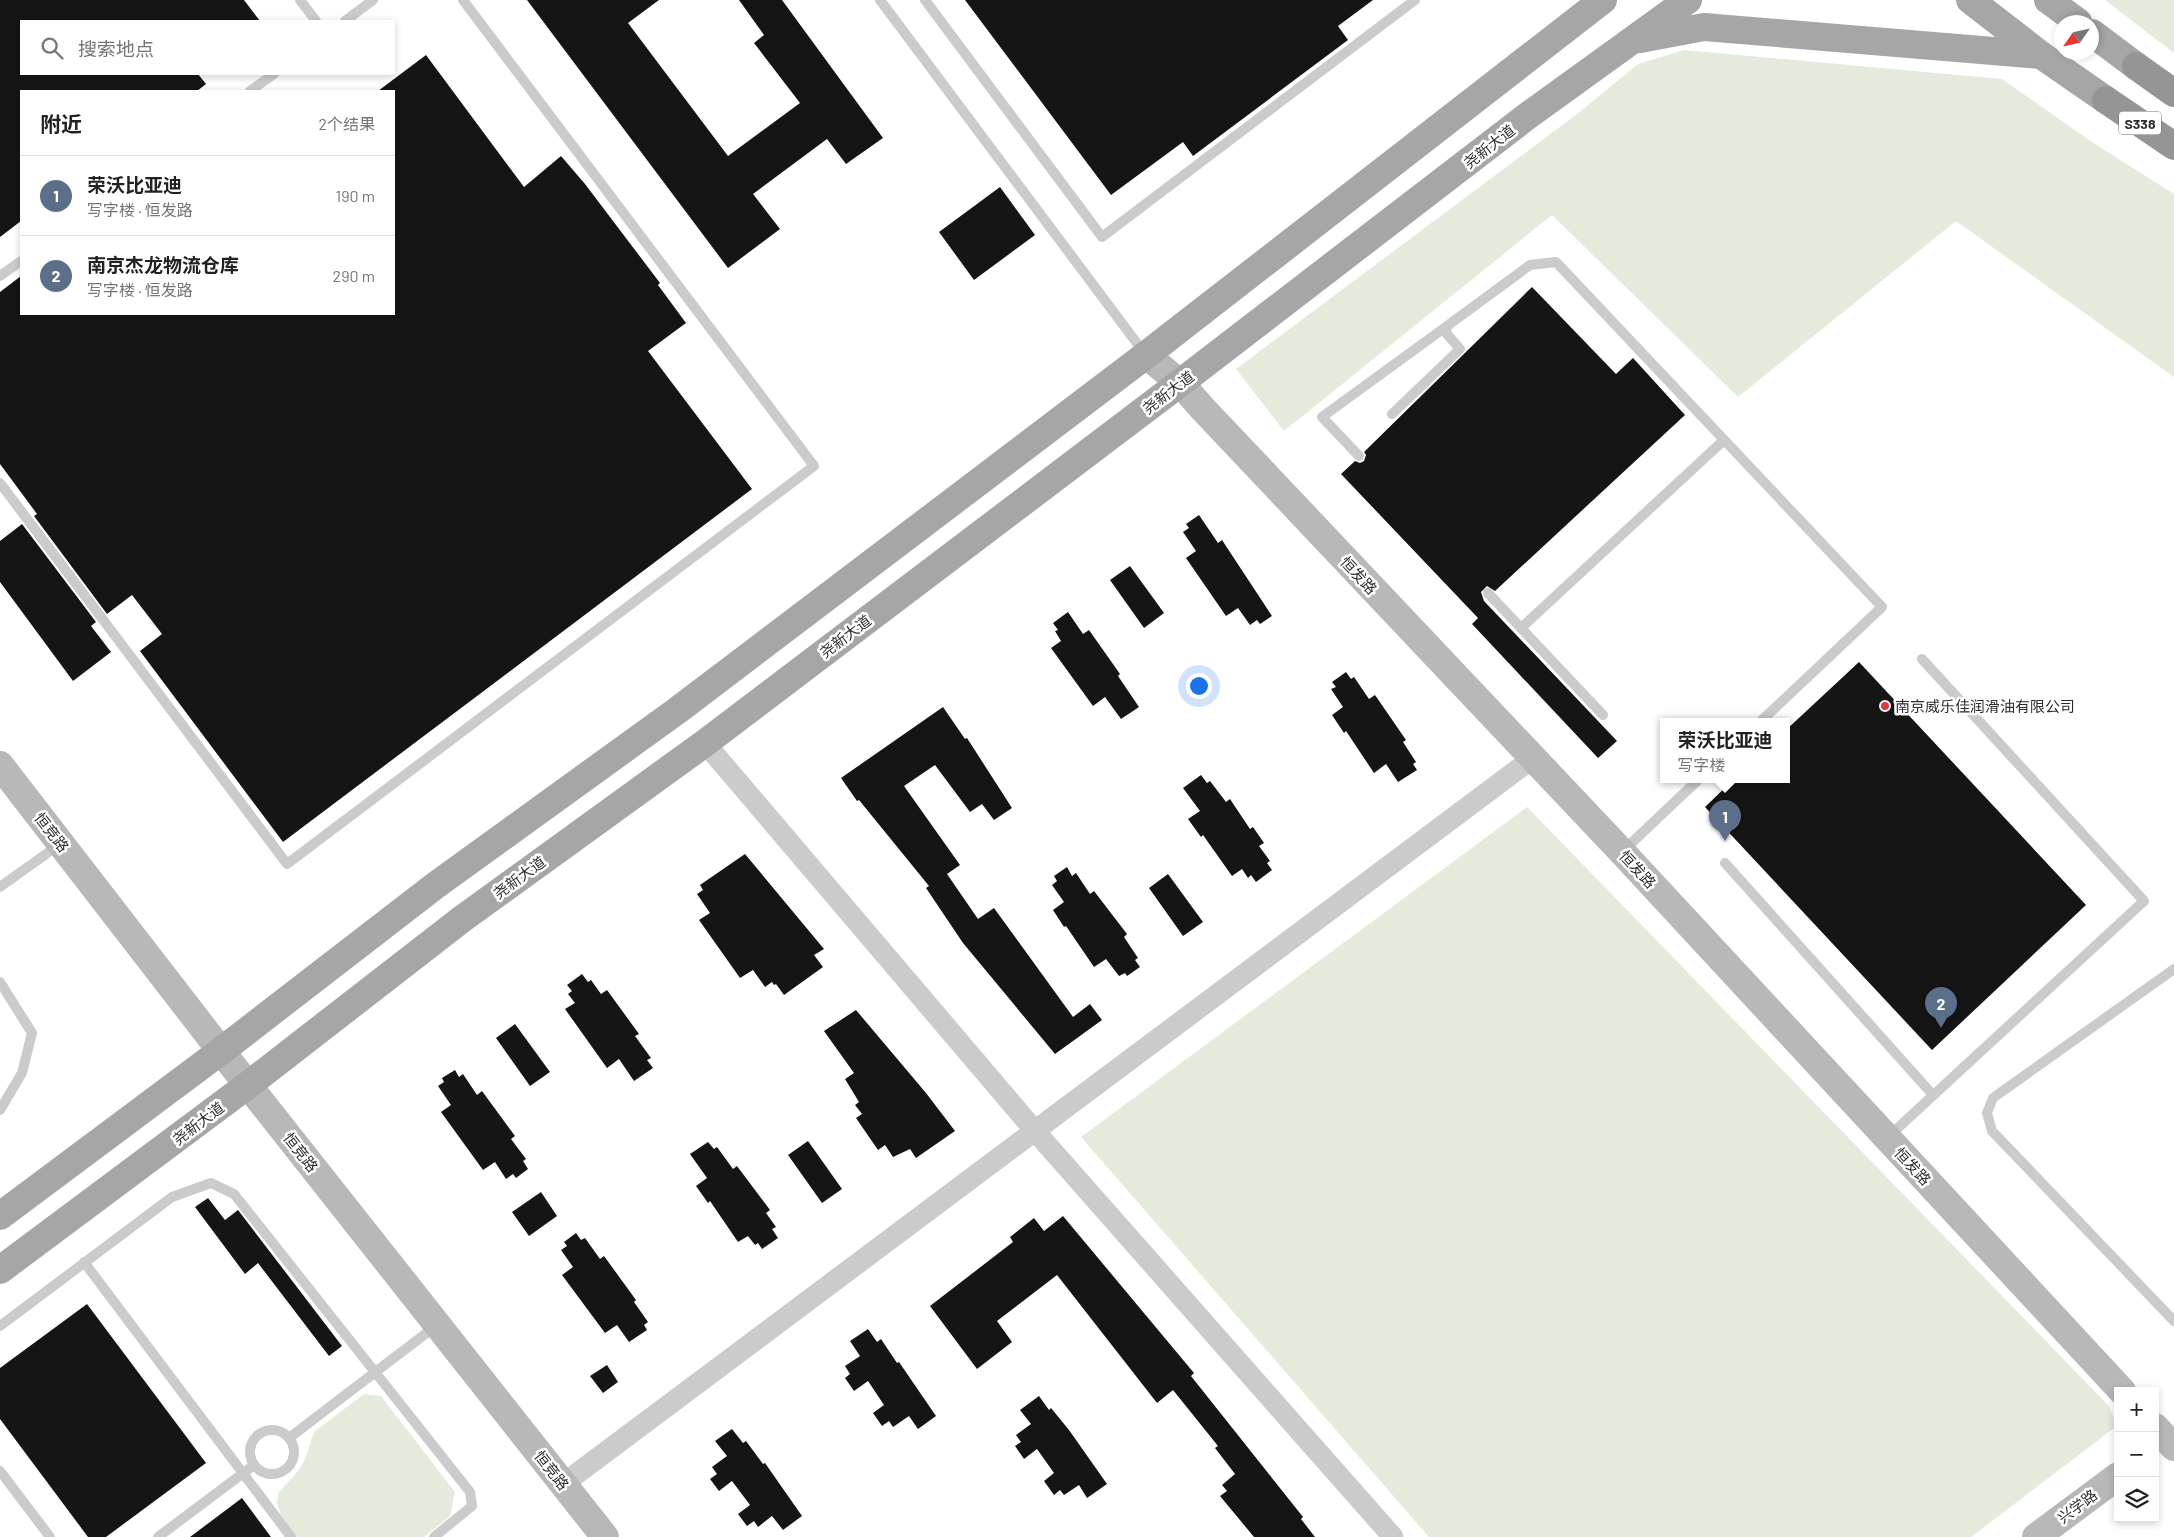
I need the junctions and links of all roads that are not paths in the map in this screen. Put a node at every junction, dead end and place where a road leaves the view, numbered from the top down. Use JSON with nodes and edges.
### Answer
{"nodes":[{"id":1,"x":300,"y":0,"type":"edge"},
{"id":2,"x":373,"y":0,"type":"edge"},
{"id":3,"x":463,"y":0,"type":"edge"},
{"id":4,"x":880,"y":0,"type":"edge"},
{"id":5,"x":925,"y":0,"type":"edge"},
{"id":6,"x":1415,"y":0,"type":"edge"},
{"id":7,"x":1603,"y":0,"type":"edge"},
{"id":8,"x":1688,"y":0,"type":"edge"},
{"id":9,"x":1970,"y":0,"type":"edge"},
{"id":10,"x":2048,"y":0,"type":"edge"},
{"id":11,"x":2068,"y":15,"type":"edge"},
{"id":12,"x":315,"y":20,"type":"edge"},
{"id":13,"x":346,"y":20,"type":"edge"},
{"id":14,"x":2099,"y":38,"type":"edge"},
{"id":15,"x":1634,"y":40,"type":"junction"},
{"id":16,"x":2041,"y":55,"type":"junction"},
{"id":17,"x":2136,"y":66,"type":"joint"},
{"id":18,"x":273,"y":75,"type":"edge"},
{"id":19,"x":251,"y":90,"type":"edge"},
{"id":20,"x":2174,"y":93,"type":"edge"},
{"id":21,"x":2106,"y":100,"type":"joint"},
{"id":22,"x":2174,"y":146,"type":"edge"},
{"id":23,"x":20,"y":262,"type":"edge"},
{"id":24,"x":0,"y":276,"type":"edge"},
{"id":25,"x":1447,"y":326,"type":"junction"},
{"id":26,"x":1146,"y":355,"type":"junction"},
{"id":27,"x":1180,"y":383,"type":"junction"},
{"id":28,"x":1392,"y":414,"type":"dead end"},
{"id":29,"x":1724,"y":440,"type":"junction"},
{"id":30,"x":1359,"y":456,"type":"dead end"},
{"id":31,"x":0,"y":483,"type":"edge"},
{"id":32,"x":1488,"y":593,"type":"dead end"},
{"id":33,"x":1521,"y":628,"type":"junction"},
{"id":34,"x":1922,"y":659,"type":"dead end"},
{"id":35,"x":1603,"y":714,"type":"dead end"},
{"id":36,"x":1764,"y":718,"type":"edge"},
{"id":37,"x":705,"y":742,"type":"junction"},
{"id":38,"x":1533,"y":758,"type":"junction"},
{"id":39,"x":0,"y":765,"type":"edge"},
{"id":40,"x":1695,"y":783,"type":"edge"},
{"id":41,"x":61,"y":844,"type":"junction"},
{"id":42,"x":1622,"y":852,"type":"junction"},
{"id":43,"x":1724,"y":863,"type":"dead end"},
{"id":44,"x":0,"y":887,"type":"edge"},
{"id":45,"x":2174,"y":969,"type":"edge"},
{"id":46,"x":0,"y":982,"type":"edge"},
{"id":47,"x":221,"y":1051,"type":"junction"},
{"id":48,"x":248,"y":1085,"type":"junction"},
{"id":49,"x":1933,"y":1095,"type":"junction"},
{"id":50,"x":0,"y":1110,"type":"edge"},
{"id":51,"x":1035,"y":1131,"type":"junction"},
{"id":52,"x":1888,"y":1138,"type":"junction"},
{"id":53,"x":0,"y":1216,"type":"edge"},
{"id":54,"x":84,"y":1262,"type":"junction"},
{"id":55,"x":0,"y":1270,"type":"edge"},
{"id":56,"x":2174,"y":1321,"type":"edge"},
{"id":57,"x":437,"y":1324,"type":"junction"},
{"id":58,"x":0,"y":1326,"type":"edge"},
{"id":59,"x":375,"y":1372,"type":"junction"},
{"id":60,"x":2118,"y":1387,"type":"edge"},
{"id":61,"x":289,"y":1438,"type":"junction"},
{"id":62,"x":254,"y":1465,"type":"junction"},
{"id":63,"x":0,"y":1471,"type":"edge"},
{"id":64,"x":242,"y":1473,"type":"junction"},
{"id":65,"x":2117,"y":1477,"type":"edge"},
{"id":66,"x":563,"y":1484,"type":"junction"},
{"id":67,"x":50,"y":1537,"type":"edge"},
{"id":68,"x":158,"y":1537,"type":"edge"},
{"id":69,"x":291,"y":1537,"type":"edge"},
{"id":70,"x":434,"y":1537,"type":"edge"},
{"id":71,"x":605,"y":1537,"type":"edge"},
{"id":72,"x":1393,"y":1537,"type":"edge"},
{"id":73,"x":2036,"y":1537,"type":"edge"}],
"edges":[{"from":1,"to":12,"type":"lane"},
{"from":2,"to":13,"type":"lane"},
{"from":3,"to":31,"type":"lane"},
{"from":4,"to":26,"type":"lane"},
{"from":5,"to":6,"type":"lane"},
{"from":7,"to":26,"type":"main road"},
{"from":8,"to":15,"type":"main road","name":"尧新大道"},
{"from":9,"to":16,"type":"main road","number":"S338"},
{"from":10,"to":11,"type":"main road"},
{"from":14,"to":17,"type":"main road"},
{"from":15,"to":16,"type":"main road"},
{"from":15,"to":27,"type":"main road","name":"尧新大道"},
{"from":16,"to":21,"type":"main road","number":"S338"},
{"from":17,"to":20,"type":"highway"},
{"from":18,"to":19,"type":"lane"},
{"from":21,"to":22,"type":"highway","number":"S338"},
{"from":23,"to":24,"type":"lane"},
{"from":25,"to":28,"type":"lane"},
{"from":25,"to":29,"type":"lane"},
{"from":25,"to":30,"type":"lane"},
{"from":26,"to":27,"type":"street","name":"恒发路"},
{"from":26,"to":47,"type":"main road"},
{"from":27,"to":37,"type":"main road","name":"尧新大道"},
{"from":27,"to":38,"type":"street","name":"恒发路"},
{"from":29,"to":33,"type":"lane"},
{"from":29,"to":36,"type":"lane"},
{"from":32,"to":33,"type":"lane"},
{"from":33,"to":35,"type":"lane"},
{"from":34,"to":49,"type":"lane"},
{"from":37,"to":48,"type":"main road","name":"尧新大道"},
{"from":37,"to":51,"type":"street"},
{"from":38,"to":42,"type":"street","name":"恒发路"},
{"from":38,"to":51,"type":"street"},
{"from":39,"to":41,"type":"street","name":"恒竞路"},
{"from":40,"to":42,"type":"lane"},
{"from":41,"to":44,"type":"lane"},
{"from":41,"to":47,"type":"street","name":"恒竞路"},
{"from":42,"to":52,"type":"street","name":"恒发路"},
{"from":43,"to":49,"type":"lane"},
{"from":45,"to":56,"type":"lane"},
{"from":46,"to":50,"type":"lane"},
{"from":47,"to":48,"type":"street","name":"恒竞路"},
{"from":47,"to":53,"type":"main road"},
{"from":48,"to":55,"type":"main road","name":"尧新大道"},
{"from":48,"to":57,"type":"street","name":"恒竞路"},
{"from":49,"to":52,"type":"lane"},
{"from":51,"to":66,"type":"street"},
{"from":51,"to":72,"type":"street"},
{"from":52,"to":60,"type":"street","name":"恒发路"},
{"from":54,"to":58,"type":"lane"},
{"from":54,"to":59,"type":"lane"},
{"from":54,"to":64,"type":"lane"},
{"from":57,"to":59,"type":"lane"},
{"from":57,"to":66,"type":"street","name":"恒竞路"},
{"from":59,"to":61,"type":"lane"},
{"from":59,"to":70,"type":"lane"},
{"from":61,"to":62,"type":"lane"},
{"from":61,"to":62,"type":"lane"},
{"from":62,"to":64,"type":"lane"},
{"from":63,"to":67,"type":"lane"},
{"from":64,"to":68,"type":"lane"},
{"from":64,"to":69,"type":"lane"},
{"from":65,"to":73,"type":"street","name":"兴学路"},
{"from":66,"to":71,"type":"street","name":"恒竞路"}]}
